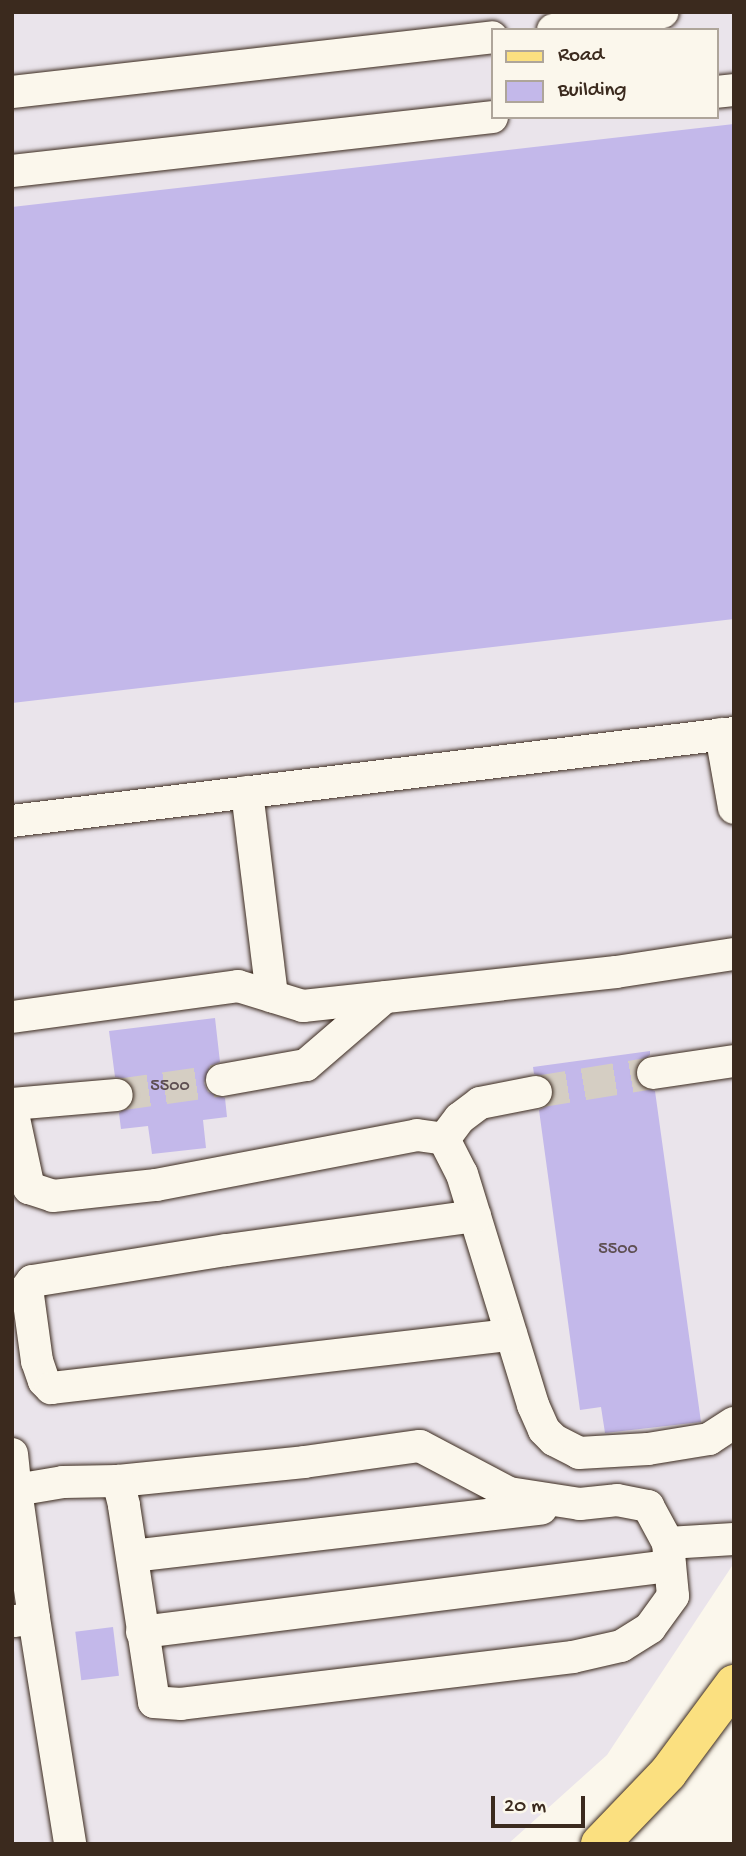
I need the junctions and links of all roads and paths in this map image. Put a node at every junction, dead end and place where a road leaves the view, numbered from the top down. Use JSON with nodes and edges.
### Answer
{"nodes":[{"id":1,"x":663,"y":12,"type":"edge"},
{"id":2,"x":565,"y":28,"type":"edge"},
{"id":3,"x":490,"y":37,"type":"edge"},
{"id":4,"x":12,"y":92,"type":"edge"},
{"id":5,"x":490,"y":117,"type":"edge"},
{"id":6,"x":12,"y":171,"type":"edge"},
{"id":7,"x":727,"y":733,"type":"edge"},
{"id":8,"x":247,"y":792,"type":"junction"},
{"id":9,"x":734,"y":808,"type":"edge"},
{"id":10,"x":12,"y":821,"type":"edge"},
{"id":11,"x":734,"y":954,"type":"edge"},
{"id":12,"x":272,"y":996,"type":"junction"},
{"id":13,"x":385,"y":997,"type":"junction"},
{"id":14,"x":12,"y":1017,"type":"edge"},
{"id":15,"x":734,"y":1061,"type":"edge"},
{"id":16,"x":653,"y":1073,"type":"tunnel mouth"},
{"id":17,"x":222,"y":1080,"type":"tunnel mouth"},
{"id":18,"x":537,"y":1092,"type":"tunnel mouth"},
{"id":19,"x":117,"y":1095,"type":"tunnel mouth"},
{"id":20,"x":12,"y":1104,"type":"edge"},
{"id":21,"x":12,"y":1109,"type":"edge"},
{"id":22,"x":443,"y":1139,"type":"junction"},
{"id":23,"x":21,"y":1194,"type":"edge"},
{"id":24,"x":475,"y":1216,"type":"junction"},
{"id":25,"x":511,"y":1335,"type":"junction"},
{"id":26,"x":734,"y":1423,"type":"edge"},
{"id":27,"x":12,"y":1454,"type":"edge"},
{"id":28,"x":118,"y":1481,"type":"junction"},
{"id":29,"x":16,"y":1490,"type":"junction"},
{"id":30,"x":580,"y":1504,"type":"junction"},
{"id":31,"x":734,"y":1539,"type":"edge"},
{"id":32,"x":669,"y":1555,"type":"junction"},
{"id":33,"x":132,"y":1556,"type":"junction"},
{"id":34,"x":23,"y":1620,"type":"edge"},
{"id":35,"x":142,"y":1632,"type":"junction"},
{"id":36,"x":734,"y":1684,"type":"edge"},
{"id":37,"x":70,"y":1844,"type":"edge"},
{"id":38,"x":600,"y":1844,"type":"edge"}],
"edges":[{"from":1,"to":2,"type":"lane"},
{"from":3,"to":4,"type":"lane"},
{"from":5,"to":6,"type":"lane"},
{"from":7,"to":8,"type":"lane"},
{"from":7,"to":9,"type":"lane"},
{"from":8,"to":10,"type":"lane"},
{"from":8,"to":12,"type":"lane"},
{"from":11,"to":13,"type":"lane"},
{"from":12,"to":13,"type":"lane"},
{"from":12,"to":14,"type":"lane"},
{"from":13,"to":17,"type":"lane"},
{"from":15,"to":16,"type":"lane"},
{"from":18,"to":22,"type":"lane"},
{"from":19,"to":20,"type":"lane"},
{"from":21,"to":23,"type":"lane"},
{"from":22,"to":23,"type":"lane"},
{"from":22,"to":24,"type":"lane"},
{"from":24,"to":25,"type":"lane"},
{"from":24,"to":25,"type":"lane"},
{"from":25,"to":26,"type":"lane"},
{"from":27,"to":29,"type":"lane"},
{"from":28,"to":29,"type":"lane"},
{"from":28,"to":30,"type":"lane"},
{"from":28,"to":33,"type":"lane"},
{"from":29,"to":34,"type":"lane"},
{"from":30,"to":32,"type":"lane"},
{"from":30,"to":33,"type":"lane"},
{"from":31,"to":32,"type":"lane"},
{"from":32,"to":35,"type":"lane"},
{"from":32,"to":35,"type":"lane"},
{"from":33,"to":35,"type":"lane"},
{"from":34,"to":37,"type":"lane"},
{"from":36,"to":38,"type":"main road"}]}
